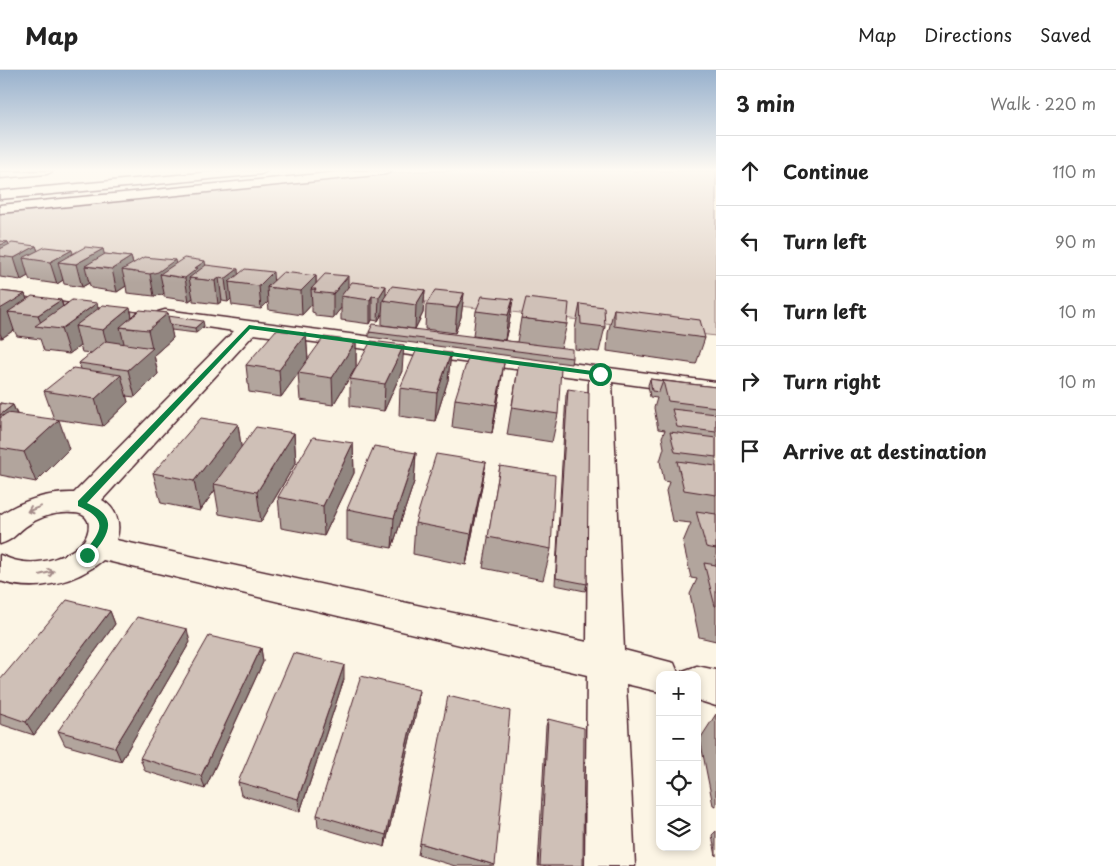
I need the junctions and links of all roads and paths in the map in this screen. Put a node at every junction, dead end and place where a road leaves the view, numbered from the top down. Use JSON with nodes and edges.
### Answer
{"nodes":[{"id":1,"x":144,"y":313,"type":"edge"},
{"id":2,"x":249,"y":327,"type":"junction"},
{"id":3,"x":600,"y":374,"type":"junction"},
{"id":4,"x":716,"y":389,"type":"edge"},
{"id":5,"x":81,"y":504,"type":"junction"},
{"id":6,"x":2,"y":528,"type":"edge"},
{"id":7,"x":96,"y":547,"type":"junction"},
{"id":8,"x":5,"y":576,"type":"edge"},
{"id":9,"x":606,"y":663,"type":"junction"},
{"id":10,"x":656,"y":674,"type":"edge"},
{"id":11,"x":701,"y":684,"type":"edge"},
{"id":12,"x":716,"y":688,"type":"edge"},
{"id":13,"x":610,"y":866,"type":"edge"}],
"edges":[{"from":1,"to":2,"type":"main road"},
{"from":2,"to":3,"type":"main road"},
{"from":2,"to":5,"type":"main road"},
{"from":3,"to":4,"type":"main road"},
{"from":3,"to":9,"type":"main road"},
{"from":5,"to":6,"type":"main road","one_way":true},
{"from":5,"to":7,"type":"main road"},
{"from":8,"to":7,"type":"main road","one_way":true},
{"from":7,"to":9,"type":"main road"},
{"from":9,"to":10,"type":"main road"},
{"from":9,"to":13,"type":"main road"},
{"from":11,"to":12,"type":"main road"}]}
